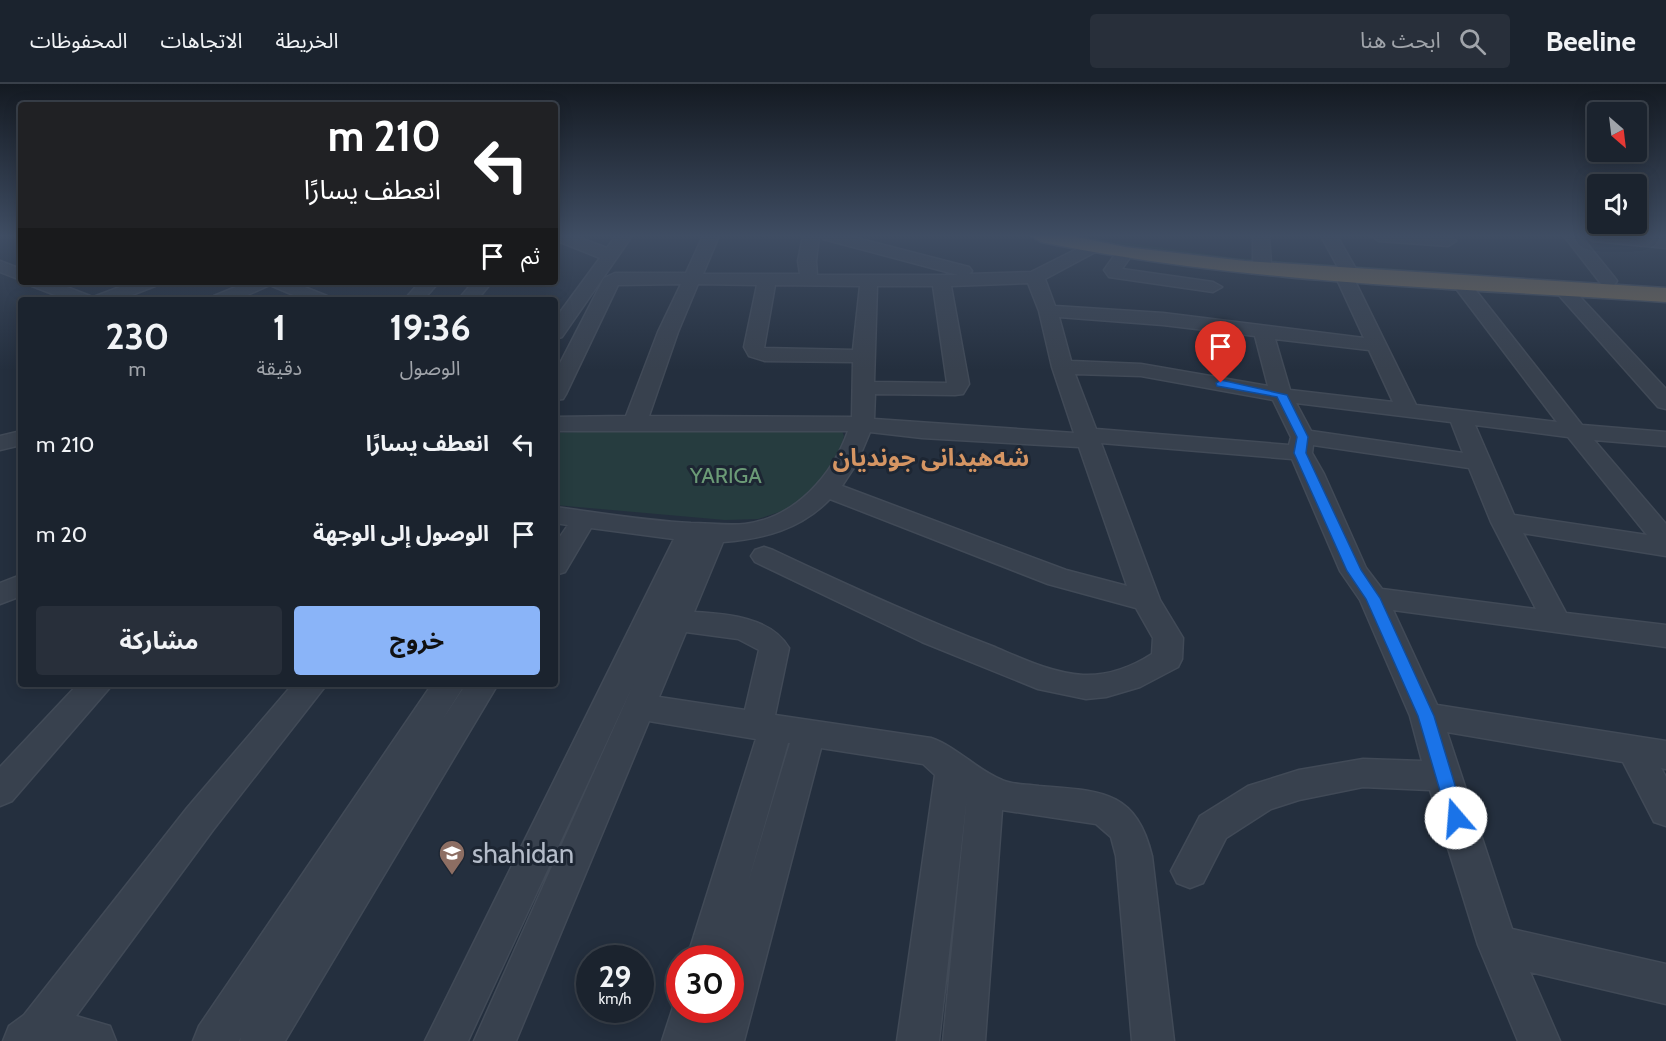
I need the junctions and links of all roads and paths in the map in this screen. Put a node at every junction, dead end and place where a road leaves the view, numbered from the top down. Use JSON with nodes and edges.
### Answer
{"nodes":[{"id":1,"x":860,"y":280,"type":"edge"},
{"id":2,"x":592,"y":281,"type":"edge"},
{"id":3,"x":612,"y":281,"type":"edge"},
{"id":4,"x":690,"y":281,"type":"edge"},
{"id":5,"x":766,"y":281,"type":"edge"},
{"id":6,"x":913,"y":281,"type":"edge"},
{"id":7,"x":941,"y":281,"type":"junction"},
{"id":8,"x":950,"y":281,"type":"edge"},
{"id":9,"x":1036,"y":281,"type":"edge"},
{"id":10,"x":1165,"y":281,"type":"edge"},
{"id":11,"x":1349,"y":281,"type":"edge"},
{"id":12,"x":1446,"y":281,"type":"edge"},
{"id":13,"x":1484,"y":281,"type":"edge"},
{"id":14,"x":1504,"y":281,"type":"edge"},
{"id":15,"x":1608,"y":281,"type":"joint"},
{"id":16,"x":1461,"y":282,"type":"junction"},
{"id":17,"x":1545,"y":284,"type":"junction"},
{"id":18,"x":1666,"y":284,"type":"edge"},
{"id":19,"x":46,"y":285,"type":"edge"},
{"id":20,"x":140,"y":285,"type":"edge"},
{"id":21,"x":256,"y":285,"type":"edge"},
{"id":22,"x":284,"y":285,"type":"edge"},
{"id":23,"x":427,"y":285,"type":"edge"},
{"id":24,"x":480,"y":285,"type":"edge"},
{"id":25,"x":1213,"y":288,"type":"dead end"},
{"id":26,"x":1666,"y":295,"type":"edge"},
{"id":27,"x":76,"y":297,"type":"edge"},
{"id":28,"x":110,"y":297,"type":"edge"},
{"id":29,"x":227,"y":297,"type":"edge"},
{"id":30,"x":314,"y":297,"type":"edge"},
{"id":31,"x":416,"y":297,"type":"edge"},
{"id":32,"x":470,"y":297,"type":"edge"},
{"id":33,"x":1048,"y":310,"type":"junction"},
{"id":34,"x":558,"y":329,"type":"edge"},
{"id":35,"x":1264,"y":333,"type":"junction"},
{"id":36,"x":1375,"y":345,"type":"junction"},
{"id":37,"x":856,"y":355,"type":"junction"},
{"id":38,"x":1062,"y":367,"type":"junction"},
{"id":39,"x":558,"y":388,"type":"edge"},
{"id":40,"x":863,"y":388,"type":"junction"},
{"id":41,"x":1281,"y":395,"type":"junction"},
{"id":42,"x":1666,"y":402,"type":"edge"},
{"id":43,"x":1408,"y":411,"type":"junction"},
{"id":44,"x":1460,"y":417,"type":"junction"},
{"id":45,"x":635,"y":423,"type":"junction"},
{"id":46,"x":558,"y":424,"type":"edge"},
{"id":47,"x":862,"y":424,"type":"junction"},
{"id":48,"x":1575,"y":431,"type":"junction"},
{"id":49,"x":1088,"y":438,"type":"junction"},
{"id":50,"x":18,"y":439,"type":"edge"},
{"id":51,"x":1666,"y":439,"type":"edge"},
{"id":52,"x":0,"y":443,"type":"edge"},
{"id":53,"x":1301,"y":445,"type":"junction"},
{"id":54,"x":1478,"y":462,"type":"junction"},
{"id":55,"x":826,"y":489,"type":"junction"},
{"id":56,"x":564,"y":518,"type":"edge"},
{"id":57,"x":1504,"y":522,"type":"junction"},
{"id":58,"x":703,"y":532,"type":"junction"},
{"id":59,"x":1666,"y":541,"type":"edge"},
{"id":60,"x":1666,"y":547,"type":"edge"},
{"id":61,"x":558,"y":550,"type":"edge"},
{"id":62,"x":764,"y":556,"type":"dead end"},
{"id":63,"x":18,"y":586,"type":"edge"},
{"id":64,"x":0,"y":594,"type":"edge"},
{"id":65,"x":1373,"y":598,"type":"junction"},
{"id":66,"x":1146,"y":601,"type":"junction"},
{"id":67,"x":677,"y":621,"type":"junction"},
{"id":68,"x":1558,"y":624,"type":"junction"},
{"id":69,"x":1666,"y":636,"type":"edge"},
{"id":70,"x":94,"y":687,"type":"edge"},
{"id":71,"x":309,"y":687,"type":"edge"},
{"id":72,"x":447,"y":687,"type":"edge"},
{"id":73,"x":480,"y":687,"type":"edge"},
{"id":74,"x":641,"y":708,"type":"junction"},
{"id":75,"x":1426,"y":716,"type":"junction"},
{"id":76,"x":781,"y":729,"type":"junction"},
{"id":77,"x":1650,"y":753,"type":"edge"},
{"id":78,"x":953,"y":769,"type":"junction"},
{"id":79,"x":1443,"y":776,"type":"junction"},
{"id":80,"x":986,"y":788,"type":"junction"},
{"id":81,"x":0,"y":791,"type":"edge"},
{"id":82,"x":1666,"y":811,"type":"edge"},
{"id":83,"x":1190,"y":870,"type":"dead end"},
{"id":84,"x":711,"y":945,"type":"edge"},
{"id":85,"x":1498,"y":945,"type":"junction"},
{"id":86,"x":1666,"y":984,"type":"edge"},
{"id":87,"x":688,"y":1023,"type":"edge"},
{"id":88,"x":32,"y":1035,"type":"edge"},
{"id":89,"x":95,"y":1041,"type":"edge"},
{"id":90,"x":213,"y":1041,"type":"edge"},
{"id":91,"x":261,"y":1041,"type":"edge"},
{"id":92,"x":446,"y":1041,"type":"edge"},
{"id":93,"x":495,"y":1041,"type":"edge"},
{"id":94,"x":683,"y":1041,"type":"edge"},
{"id":95,"x":723,"y":1041,"type":"edge"},
{"id":96,"x":918,"y":1041,"type":"edge"},
{"id":97,"x":964,"y":1041,"type":"edge"},
{"id":98,"x":1154,"y":1041,"type":"edge"},
{"id":99,"x":1539,"y":1041,"type":"edge"}],
"edges":[{"from":1,"to":37,"type":"street"},
{"from":2,"to":34,"type":"street"},
{"from":3,"to":39,"type":"street"},
{"from":4,"to":45,"type":"street"},
{"from":5,"to":37,"type":"street"},
{"from":6,"to":7,"type":"street"},
{"from":7,"to":8,"type":"street"},
{"from":7,"to":40,"type":"street"},
{"from":9,"to":33,"type":"street"},
{"from":10,"to":25,"type":"street"},
{"from":11,"to":36,"type":"street"},
{"from":12,"to":16,"type":"highway"},
{"from":13,"to":16,"type":"highway"},
{"from":14,"to":17,"type":"highway"},
{"from":15,"to":17,"type":"highway"},
{"from":15,"to":18,"type":"highway"},
{"from":16,"to":48,"type":"street"},
{"from":17,"to":26,"type":"highway"},
{"from":17,"to":42,"type":"street"},
{"from":19,"to":27,"type":"street"},
{"from":20,"to":28,"type":"street"},
{"from":21,"to":29,"type":"street"},
{"from":22,"to":30,"type":"street"},
{"from":23,"to":31,"type":"street"},
{"from":24,"to":32,"type":"street"},
{"from":33,"to":35,"type":"street"},
{"from":33,"to":38,"type":"street"},
{"from":35,"to":36,"type":"street"},
{"from":35,"to":41,"type":"street"},
{"from":36,"to":43,"type":"street"},
{"from":37,"to":40,"type":"street"},
{"from":38,"to":41,"type":"street"},
{"from":38,"to":49,"type":"street"},
{"from":40,"to":47,"type":"street"},
{"from":41,"to":43,"type":"street"},
{"from":41,"to":53,"type":"street"},
{"from":43,"to":44,"type":"street"},
{"from":44,"to":48,"type":"street"},
{"from":44,"to":54,"type":"street"},
{"from":45,"to":46,"type":"street"},
{"from":45,"to":47,"type":"street"},
{"from":47,"to":49,"type":"street"},
{"from":47,"to":55,"type":"street"},
{"from":48,"to":51,"type":"street"},
{"from":48,"to":59,"type":"street"},
{"from":49,"to":53,"type":"street"},
{"from":49,"to":66,"type":"street"},
{"from":50,"to":52,"type":"street"},
{"from":53,"to":54,"type":"street"},
{"from":53,"to":65,"type":"street"},
{"from":54,"to":57,"type":"street"},
{"from":55,"to":58,"type":"street"},
{"from":55,"to":66,"type":"street"},
{"from":56,"to":58,"type":"street"},
{"from":56,"to":61,"type":"street"},
{"from":57,"to":60,"type":"street"},
{"from":57,"to":68,"type":"street"},
{"from":58,"to":67,"type":"street"},
{"from":58,"to":92,"type":"street"},
{"from":62,"to":66,"type":"street"},
{"from":63,"to":64,"type":"street"},
{"from":65,"to":68,"type":"street"},
{"from":65,"to":75,"type":"street"},
{"from":67,"to":74,"type":"street"},
{"from":67,"to":76,"type":"street"},
{"from":68,"to":69,"type":"street"},
{"from":70,"to":81,"type":"street"},
{"from":71,"to":88,"type":"street"},
{"from":72,"to":90,"type":"street"},
{"from":73,"to":91,"type":"street"},
{"from":74,"to":76,"type":"street"},
{"from":74,"to":93,"type":"street"},
{"from":75,"to":77,"type":"street"},
{"from":75,"to":79,"type":"street"},
{"from":76,"to":78,"type":"street"},
{"from":76,"to":84,"type":"street"},
{"from":76,"to":95,"type":"street"},
{"from":77,"to":82,"type":"street"},
{"from":78,"to":80,"type":"street"},
{"from":78,"to":96,"type":"street"},
{"from":79,"to":83,"type":"street"},
{"from":79,"to":85,"type":"street"},
{"from":80,"to":97,"type":"street"},
{"from":80,"to":98,"type":"street"},
{"from":85,"to":86,"type":"street"},
{"from":85,"to":99,"type":"street"},
{"from":87,"to":94,"type":"street"},
{"from":88,"to":89,"type":"street"}]}
